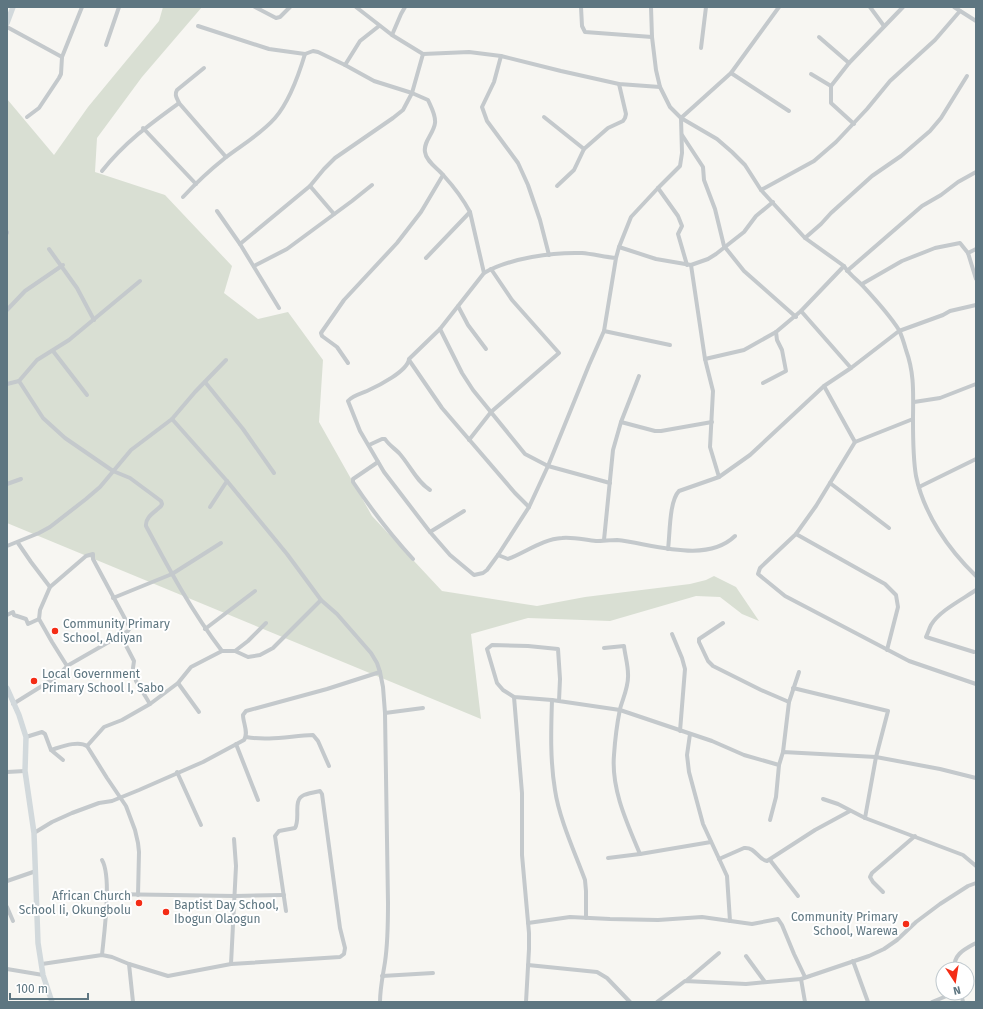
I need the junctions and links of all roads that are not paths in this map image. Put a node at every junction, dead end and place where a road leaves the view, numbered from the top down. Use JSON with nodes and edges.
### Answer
{"nodes":[{"id":1,"x":13,"y":7,"type":"edge"},
{"id":2,"x":82,"y":7,"type":"edge"},
{"id":3,"x":119,"y":7,"type":"edge"},
{"id":4,"x":255,"y":7,"type":"edge"},
{"id":5,"x":290,"y":7,"type":"edge"},
{"id":6,"x":356,"y":7,"type":"edge"},
{"id":7,"x":405,"y":7,"type":"edge"},
{"id":8,"x":581,"y":7,"type":"edge"},
{"id":9,"x":651,"y":7,"type":"edge"},
{"id":10,"x":706,"y":7,"type":"edge"},
{"id":11,"x":779,"y":7,"type":"edge"},
{"id":12,"x":870,"y":7,"type":"edge"},
{"id":13,"x":903,"y":7,"type":"edge"},
{"id":14,"x":954,"y":7,"type":"edge"},
{"id":15,"x":960,"y":11,"type":"junction"},
{"id":16,"x":976,"y":21,"type":"edge"},
{"id":17,"x":7,"y":23,"type":"edge"},
{"id":18,"x":198,"y":26,"type":"dead end"},
{"id":19,"x":379,"y":26,"type":"junction"},
{"id":20,"x":884,"y":26,"type":"junction"},
{"id":21,"x":7,"y":27,"type":"edge"},
{"id":22,"x":392,"y":35,"type":"junction"},
{"id":23,"x":652,"y":37,"type":"junction"},
{"id":24,"x":819,"y":37,"type":"dead end"},
{"id":25,"x":106,"y":44,"type":"dead end"},
{"id":26,"x":701,"y":48,"type":"dead end"},
{"id":27,"x":305,"y":54,"type":"junction"},
{"id":28,"x":424,"y":54,"type":"junction"},
{"id":29,"x":501,"y":56,"type":"junction"},
{"id":30,"x":62,"y":57,"type":"junction"},
{"id":31,"x":849,"y":63,"type":"junction"},
{"id":32,"x":346,"y":65,"type":"junction"},
{"id":33,"x":204,"y":68,"type":"dead end"},
{"id":34,"x":730,"y":73,"type":"junction"},
{"id":35,"x":811,"y":74,"type":"dead end"},
{"id":36,"x":967,"y":76,"type":"dead end"},
{"id":37,"x":620,"y":84,"type":"junction"},
{"id":38,"x":831,"y":86,"type":"junction"},
{"id":39,"x":660,"y":87,"type":"junction"},
{"id":40,"x":412,"y":93,"type":"junction"},
{"id":41,"x":179,"y":103,"type":"junction"},
{"id":42,"x":789,"y":111,"type":"dead end"},
{"id":43,"x":27,"y":117,"type":"dead end"},
{"id":44,"x":544,"y":117,"type":"dead end"},
{"id":45,"x":681,"y":118,"type":"junction"},
{"id":46,"x":854,"y":124,"type":"junction"},
{"id":47,"x":143,"y":128,"type":"junction"},
{"id":48,"x":682,"y":134,"type":"junction"},
{"id":49,"x":584,"y":149,"type":"junction"},
{"id":50,"x":226,"y":157,"type":"junction"},
{"id":51,"x":102,"y":170,"type":"dead end"},
{"id":52,"x":976,"y":172,"type":"edge"},
{"id":53,"x":443,"y":175,"type":"junction"},
{"id":54,"x":196,"y":184,"type":"junction"},
{"id":55,"x":372,"y":185,"type":"dead end"},
{"id":56,"x":310,"y":186,"type":"junction"},
{"id":57,"x":557,"y":186,"type":"dead end"},
{"id":58,"x":658,"y":188,"type":"junction"},
{"id":59,"x":761,"y":190,"type":"junction"},
{"id":60,"x":183,"y":197,"type":"dead end"},
{"id":61,"x":773,"y":202,"type":"junction"},
{"id":62,"x":217,"y":211,"type":"dead end"},
{"id":63,"x":470,"y":212,"type":"junction"},
{"id":64,"x":334,"y":214,"type":"junction"},
{"id":65,"x":805,"y":238,"type":"junction"},
{"id":66,"x":240,"y":244,"type":"junction"},
{"id":67,"x":724,"y":246,"type":"junction"},
{"id":68,"x":619,"y":247,"type":"junction"},
{"id":69,"x":50,"y":249,"type":"dead end"},
{"id":70,"x":976,"y":249,"type":"edge"},
{"id":71,"x":968,"y":253,"type":"junction"},
{"id":72,"x":549,"y":255,"type":"junction"},
{"id":73,"x":426,"y":258,"type":"dead end"},
{"id":74,"x":616,"y":258,"type":"junction"},
{"id":75,"x":689,"y":265,"type":"junction"},
{"id":76,"x":63,"y":266,"type":"junction"},
{"id":77,"x":254,"y":266,"type":"junction"},
{"id":78,"x":844,"y":266,"type":"junction"},
{"id":79,"x":491,"y":269,"type":"junction"},
{"id":80,"x":847,"y":271,"type":"junction"},
{"id":81,"x":484,"y":273,"type":"junction"},
{"id":82,"x":976,"y":279,"type":"edge"},
{"id":83,"x":140,"y":281,"type":"dead end"},
{"id":84,"x":862,"y":284,"type":"junction"},
{"id":85,"x":976,"y":305,"type":"edge"},
{"id":86,"x":458,"y":306,"type":"junction"},
{"id":87,"x":279,"y":308,"type":"dead end"},
{"id":88,"x":7,"y":310,"type":"edge"},
{"id":89,"x":801,"y":311,"type":"junction"},
{"id":90,"x":796,"y":317,"type":"junction"},
{"id":91,"x":94,"y":320,"type":"junction"},
{"id":92,"x":440,"y":329,"type":"junction"},
{"id":93,"x":604,"y":331,"type":"junction"},
{"id":94,"x":899,"y":331,"type":"junction"},
{"id":95,"x":776,"y":332,"type":"junction"},
{"id":96,"x":670,"y":345,"type":"dead end"},
{"id":97,"x":486,"y":349,"type":"dead end"},
{"id":98,"x":53,"y":350,"type":"junction"},
{"id":99,"x":705,"y":359,"type":"junction"},
{"id":100,"x":226,"y":360,"type":"dead end"},
{"id":101,"x":409,"y":360,"type":"junction"},
{"id":102,"x":348,"y":363,"type":"dead end"},
{"id":103,"x":851,"y":368,"type":"junction"},
{"id":104,"x":639,"y":376,"type":"dead end"},
{"id":105,"x":19,"y":381,"type":"junction"},
{"id":106,"x":205,"y":382,"type":"junction"},
{"id":107,"x":763,"y":383,"type":"dead end"},
{"id":108,"x":7,"y":384,"type":"edge"},
{"id":109,"x":976,"y":384,"type":"edge"},
{"id":110,"x":824,"y":386,"type":"junction"},
{"id":111,"x":87,"y":395,"type":"dead end"},
{"id":112,"x":914,"y":402,"type":"junction"},
{"id":113,"x":491,"y":412,"type":"junction"},
{"id":114,"x":172,"y":419,"type":"junction"},
{"id":115,"x":913,"y":420,"type":"junction"},
{"id":116,"x":621,"y":422,"type":"junction"},
{"id":117,"x":712,"y":422,"type":"junction"},
{"id":118,"x":469,"y":440,"type":"junction"},
{"id":119,"x":855,"y":442,"type":"junction"},
{"id":120,"x":369,"y":445,"type":"junction"},
{"id":121,"x":976,"y":459,"type":"edge"},
{"id":122,"x":378,"y":462,"type":"junction"},
{"id":123,"x":548,"y":466,"type":"junction"},
{"id":124,"x":113,"y":471,"type":"junction"},
{"id":125,"x":274,"y":473,"type":"dead end"},
{"id":126,"x":719,"y":477,"type":"junction"},
{"id":127,"x":21,"y":479,"type":"dead end"},
{"id":128,"x":227,"y":481,"type":"junction"},
{"id":129,"x":610,"y":483,"type":"junction"},
{"id":130,"x":830,"y":483,"type":"junction"},
{"id":131,"x":7,"y":484,"type":"edge"},
{"id":132,"x":919,"y":487,"type":"junction"},
{"id":133,"x":430,"y":490,"type":"dead end"},
{"id":134,"x":210,"y":507,"type":"dead end"},
{"id":135,"x":529,"y":507,"type":"junction"},
{"id":136,"x":464,"y":511,"type":"dead end"},
{"id":137,"x":889,"y":528,"type":"dead end"},
{"id":138,"x":430,"y":532,"type":"junction"},
{"id":139,"x":796,"y":534,"type":"junction"},
{"id":140,"x":735,"y":536,"type":"dead end"},
{"id":141,"x":604,"y":540,"type":"junction"},
{"id":142,"x":18,"y":543,"type":"junction"},
{"id":143,"x":221,"y":543,"type":"dead end"},
{"id":144,"x":7,"y":546,"type":"edge"},
{"id":145,"x":668,"y":549,"type":"junction"},
{"id":146,"x":498,"y":555,"type":"junction"},
{"id":147,"x":413,"y":560,"type":"dead end"},
{"id":148,"x":172,"y":574,"type":"junction"},
{"id":149,"x":976,"y":576,"type":"edge"},
{"id":150,"x":50,"y":587,"type":"junction"},
{"id":151,"x":976,"y":590,"type":"edge"},
{"id":152,"x":255,"y":591,"type":"dead end"},
{"id":153,"x":113,"y":598,"type":"junction"},
{"id":154,"x":321,"y":600,"type":"junction"},
{"id":155,"x":7,"y":615,"type":"edge"},
{"id":156,"x":39,"y":619,"type":"junction"},
{"id":157,"x":266,"y":623,"type":"dead end"},
{"id":158,"x":723,"y":623,"type":"dead end"},
{"id":159,"x":205,"y":629,"type":"junction"},
{"id":160,"x":120,"y":634,"type":"junction"},
{"id":161,"x":672,"y":634,"type":"dead end"},
{"id":162,"x":604,"y":648,"type":"dead end"},
{"id":163,"x":887,"y":650,"type":"junction"},
{"id":164,"x":222,"y":651,"type":"junction"},
{"id":165,"x":235,"y":651,"type":"junction"},
{"id":166,"x":974,"y":652,"type":"dead end"},
{"id":167,"x":67,"y":666,"type":"junction"},
{"id":168,"x":380,"y":672,"type":"junction"},
{"id":169,"x":798,"y":672,"type":"dead end"},
{"id":170,"x":178,"y":683,"type":"junction"},
{"id":171,"x":976,"y":684,"type":"edge"},
{"id":172,"x":7,"y":688,"type":"edge"},
{"id":173,"x":793,"y":688,"type":"junction"},
{"id":174,"x":514,"y":697,"type":"junction"},
{"id":175,"x":552,"y":700,"type":"junction"},
{"id":176,"x":559,"y":701,"type":"junction"},
{"id":177,"x":789,"y":702,"type":"junction"},
{"id":178,"x":13,"y":704,"type":"junction"},
{"id":179,"x":150,"y":704,"type":"junction"},
{"id":180,"x":423,"y":708,"type":"dead end"},
{"id":181,"x":620,"y":710,"type":"junction"},
{"id":182,"x":199,"y":712,"type":"dead end"},
{"id":183,"x":385,"y":713,"type":"junction"},
{"id":184,"x":680,"y":731,"type":"junction"},
{"id":185,"x":690,"y":734,"type":"junction"},
{"id":186,"x":26,"y":737,"type":"junction"},
{"id":187,"x":246,"y":737,"type":"junction"},
{"id":188,"x":236,"y":744,"type":"junction"},
{"id":189,"x":88,"y":746,"type":"junction"},
{"id":190,"x":51,"y":750,"type":"junction"},
{"id":191,"x":783,"y":752,"type":"junction"},
{"id":192,"x":876,"y":757,"type":"junction"},
{"id":193,"x":63,"y":760,"type":"dead end"},
{"id":194,"x":779,"y":765,"type":"junction"},
{"id":195,"x":329,"y":766,"type":"dead end"},
{"id":196,"x":25,"y":771,"type":"junction"},
{"id":197,"x":7,"y":772,"type":"edge"},
{"id":198,"x":178,"y":772,"type":"junction"},
{"id":199,"x":976,"y":778,"type":"edge"},
{"id":200,"x":120,"y":797,"type":"junction"},
{"id":201,"x":823,"y":799,"type":"dead end"},
{"id":202,"x":258,"y":800,"type":"dead end"},
{"id":203,"x":850,"y":811,"type":"junction"},
{"id":204,"x":865,"y":818,"type":"junction"},
{"id":205,"x":770,"y":820,"type":"dead end"},
{"id":206,"x":201,"y":825,"type":"dead end"},
{"id":207,"x":34,"y":833,"type":"junction"},
{"id":208,"x":915,"y":836,"type":"junction"},
{"id":209,"x":234,"y":839,"type":"dead end"},
{"id":210,"x":711,"y":842,"type":"junction"},
{"id":211,"x":640,"y":854,"type":"junction"},
{"id":212,"x":608,"y":858,"type":"dead end"},
{"id":213,"x":719,"y":859,"type":"junction"},
{"id":214,"x":102,"y":860,"type":"dead end"},
{"id":215,"x":770,"y":860,"type":"junction"},
{"id":216,"x":976,"y":866,"type":"edge"},
{"id":217,"x":36,"y":871,"type":"junction"},
{"id":218,"x":7,"y":881,"type":"edge"},
{"id":219,"x":976,"y":883,"type":"edge"},
{"id":220,"x":883,"y":892,"type":"dead end"},
{"id":221,"x":107,"y":894,"type":"junction"},
{"id":222,"x":138,"y":895,"type":"junction"},
{"id":223,"x":284,"y":895,"type":"junction"},
{"id":224,"x":235,"y":896,"type":"junction"},
{"id":225,"x":798,"y":896,"type":"dead end"},
{"id":226,"x":7,"y":907,"type":"edge"},
{"id":227,"x":286,"y":911,"type":"dead end"},
{"id":228,"x":586,"y":918,"type":"junction"},
{"id":229,"x":13,"y":921,"type":"dead end"},
{"id":230,"x":730,"y":921,"type":"junction"},
{"id":231,"x":528,"y":923,"type":"junction"},
{"id":232,"x":976,"y":944,"type":"edge"},
{"id":233,"x":719,"y":953,"type":"dead end"},
{"id":234,"x":102,"y":955,"type":"junction"},
{"id":235,"x":746,"y":956,"type":"dead end"},
{"id":236,"x":853,"y":961,"type":"junction"},
{"id":237,"x":955,"y":961,"type":"edge"},
{"id":238,"x":42,"y":964,"type":"junction"},
{"id":239,"x":129,"y":964,"type":"junction"},
{"id":240,"x":231,"y":964,"type":"junction"},
{"id":241,"x":528,"y":965,"type":"junction"},
{"id":242,"x":7,"y":969,"type":"edge"},
{"id":243,"x":433,"y":973,"type":"dead end"},
{"id":244,"x":43,"y":975,"type":"junction"},
{"id":245,"x":382,"y":976,"type":"junction"},
{"id":246,"x":803,"y":978,"type":"junction"},
{"id":247,"x":685,"y":981,"type":"junction"},
{"id":248,"x":766,"y":982,"type":"junction"},
{"id":249,"x":52,"y":1002,"type":"edge"},
{"id":250,"x":133,"y":1002,"type":"edge"},
{"id":251,"x":380,"y":1002,"type":"edge"},
{"id":252,"x":526,"y":1002,"type":"edge"},
{"id":253,"x":630,"y":1002,"type":"edge"},
{"id":254,"x":657,"y":1002,"type":"edge"},
{"id":255,"x":805,"y":1002,"type":"edge"},
{"id":256,"x":868,"y":1002,"type":"edge"}],
"edges":[{"from":1,"to":17,"type":"main road"},
{"from":2,"to":30,"type":"street"},
{"from":3,"to":25,"type":"street"},
{"from":4,"to":5,"type":"street"},
{"from":6,"to":19,"type":"street"},
{"from":7,"to":22,"type":"street"},
{"from":8,"to":23,"type":"street"},
{"from":9,"to":23,"type":"street"},
{"from":10,"to":26,"type":"street"},
{"from":11,"to":34,"type":"street"},
{"from":12,"to":20,"type":"street"},
{"from":13,"to":20,"type":"street"},
{"from":14,"to":15,"type":"street"},
{"from":15,"to":16,"type":"street"},
{"from":15,"to":46,"type":"street"},
{"from":18,"to":27,"type":"street"},
{"from":19,"to":22,"type":"street"},
{"from":19,"to":32,"type":"street"},
{"from":20,"to":31,"type":"street"},
{"from":21,"to":30,"type":"street"},
{"from":22,"to":28,"type":"street"},
{"from":23,"to":39,"type":"street"},
{"from":24,"to":31,"type":"street"},
{"from":27,"to":32,"type":"street"},
{"from":27,"to":50,"type":"street"},
{"from":28,"to":29,"type":"street"},
{"from":28,"to":40,"type":"street"},
{"from":29,"to":37,"type":"street"},
{"from":29,"to":72,"type":"street"},
{"from":30,"to":43,"type":"street"},
{"from":31,"to":38,"type":"street"},
{"from":32,"to":40,"type":"street"},
{"from":33,"to":41,"type":"street"},
{"from":34,"to":42,"type":"street"},
{"from":34,"to":45,"type":"street"},
{"from":35,"to":38,"type":"street"},
{"from":36,"to":65,"type":"street"},
{"from":37,"to":39,"type":"street"},
{"from":37,"to":49,"type":"street"},
{"from":38,"to":46,"type":"street"},
{"from":39,"to":45,"type":"street"},
{"from":40,"to":53,"type":"street"},
{"from":40,"to":56,"type":"street"},
{"from":41,"to":47,"type":"street"},
{"from":41,"to":50,"type":"street"},
{"from":44,"to":49,"type":"street"},
{"from":45,"to":48,"type":"street"},
{"from":45,"to":59,"type":"street"},
{"from":46,"to":59,"type":"street"},
{"from":47,"to":51,"type":"street"},
{"from":47,"to":54,"type":"street"},
{"from":48,"to":58,"type":"street"},
{"from":48,"to":67,"type":"street"},
{"from":49,"to":57,"type":"street"},
{"from":50,"to":54,"type":"street"},
{"from":52,"to":80,"type":"street"},
{"from":53,"to":63,"type":"street"},
{"from":53,"to":102,"type":"street"},
{"from":54,"to":60,"type":"street"},
{"from":55,"to":64,"type":"street"},
{"from":56,"to":64,"type":"street"},
{"from":56,"to":66,"type":"street"},
{"from":58,"to":68,"type":"street"},
{"from":58,"to":75,"type":"street"},
{"from":59,"to":61,"type":"street"},
{"from":61,"to":65,"type":"street"},
{"from":61,"to":67,"type":"street"},
{"from":62,"to":66,"type":"street"},
{"from":63,"to":73,"type":"street"},
{"from":63,"to":81,"type":"street"},
{"from":64,"to":77,"type":"street"},
{"from":65,"to":78,"type":"street"},
{"from":66,"to":77,"type":"street"},
{"from":67,"to":75,"type":"street"},
{"from":67,"to":90,"type":"street"},
{"from":68,"to":74,"type":"street"},
{"from":68,"to":75,"type":"street"},
{"from":69,"to":76,"type":"street"},
{"from":70,"to":71,"type":"street"},
{"from":71,"to":82,"type":"street"},
{"from":71,"to":84,"type":"street"},
{"from":72,"to":74,"type":"street"},
{"from":72,"to":79,"type":"street"},
{"from":74,"to":93,"type":"street"},
{"from":75,"to":99,"type":"street"},
{"from":76,"to":88,"type":"street"},
{"from":76,"to":91,"type":"street"},
{"from":77,"to":87,"type":"street"},
{"from":78,"to":80,"type":"street"},
{"from":78,"to":89,"type":"street"},
{"from":79,"to":81,"type":"street"},
{"from":79,"to":113,"type":"street"},
{"from":80,"to":84,"type":"street"},
{"from":81,"to":86,"type":"street"},
{"from":83,"to":91,"type":"street"},
{"from":84,"to":94,"type":"street"},
{"from":85,"to":94,"type":"street"},
{"from":86,"to":92,"type":"street"},
{"from":86,"to":97,"type":"street"},
{"from":89,"to":90,"type":"street"},
{"from":89,"to":103,"type":"street"},
{"from":90,"to":95,"type":"street"},
{"from":91,"to":98,"type":"street"},
{"from":92,"to":101,"type":"street"},
{"from":92,"to":113,"type":"street"},
{"from":93,"to":96,"type":"street"},
{"from":93,"to":123,"type":"street"},
{"from":94,"to":103,"type":"street"},
{"from":94,"to":112,"type":"street"},
{"from":95,"to":99,"type":"street"},
{"from":95,"to":107,"type":"street"},
{"from":98,"to":105,"type":"street"},
{"from":98,"to":111,"type":"street"},
{"from":99,"to":117,"type":"street"},
{"from":100,"to":106,"type":"street"},
{"from":101,"to":118,"type":"street"},
{"from":101,"to":120,"type":"street"},
{"from":103,"to":110,"type":"street"},
{"from":104,"to":116,"type":"street"},
{"from":105,"to":108,"type":"street"},
{"from":105,"to":124,"type":"street"},
{"from":106,"to":114,"type":"street"},
{"from":106,"to":125,"type":"street"},
{"from":109,"to":112,"type":"street"},
{"from":110,"to":119,"type":"street"},
{"from":110,"to":126,"type":"street"},
{"from":112,"to":115,"type":"street"},
{"from":113,"to":118,"type":"street"},
{"from":113,"to":123,"type":"street"},
{"from":114,"to":124,"type":"street"},
{"from":114,"to":128,"type":"street"},
{"from":115,"to":119,"type":"street"},
{"from":115,"to":132,"type":"street"},
{"from":116,"to":117,"type":"street"},
{"from":116,"to":129,"type":"street"},
{"from":117,"to":126,"type":"street"},
{"from":118,"to":135,"type":"street"},
{"from":119,"to":130,"type":"street"},
{"from":120,"to":122,"type":"street"},
{"from":120,"to":133,"type":"street"},
{"from":121,"to":132,"type":"street"},
{"from":122,"to":138,"type":"street"},
{"from":122,"to":147,"type":"street"},
{"from":123,"to":129,"type":"street"},
{"from":123,"to":135,"type":"street"},
{"from":124,"to":142,"type":"street"},
{"from":124,"to":148,"type":"street"},
{"from":126,"to":145,"type":"street"},
{"from":127,"to":131,"type":"street"},
{"from":128,"to":134,"type":"street"},
{"from":128,"to":154,"type":"street"},
{"from":129,"to":141,"type":"street"},
{"from":130,"to":137,"type":"street"},
{"from":130,"to":139,"type":"street"},
{"from":132,"to":149,"type":"street"},
{"from":135,"to":146,"type":"street"},
{"from":136,"to":138,"type":"street"},
{"from":138,"to":146,"type":"street"},
{"from":139,"to":163,"type":"street"},
{"from":139,"to":163,"type":"street"},
{"from":140,"to":145,"type":"street"},
{"from":141,"to":145,"type":"street"},
{"from":141,"to":146,"type":"street"},
{"from":142,"to":144,"type":"street"},
{"from":142,"to":150,"type":"street"},
{"from":143,"to":148,"type":"street"},
{"from":148,"to":153,"type":"street"},
{"from":148,"to":159,"type":"street"},
{"from":150,"to":153,"type":"street"},
{"from":150,"to":156,"type":"street"},
{"from":151,"to":166,"type":"street"},
{"from":152,"to":159,"type":"street"},
{"from":153,"to":160,"type":"street"},
{"from":154,"to":165,"type":"street"},
{"from":154,"to":168,"type":"street"},
{"from":155,"to":156,"type":"street"},
{"from":156,"to":167,"type":"street"},
{"from":157,"to":165,"type":"street"},
{"from":158,"to":177,"type":"street"},
{"from":159,"to":164,"type":"street"},
{"from":160,"to":167,"type":"street"},
{"from":160,"to":179,"type":"street"},
{"from":161,"to":184,"type":"street"},
{"from":162,"to":181,"type":"street"},
{"from":163,"to":171,"type":"street"},
{"from":164,"to":165,"type":"street"},
{"from":164,"to":170,"type":"street"},
{"from":167,"to":178,"type":"street"},
{"from":168,"to":183,"type":"street"},
{"from":168,"to":187,"type":"street"},
{"from":169,"to":173,"type":"street"},
{"from":170,"to":179,"type":"street"},
{"from":170,"to":182,"type":"street"},
{"from":172,"to":178,"type":"main road"},
{"from":173,"to":177,"type":"street"},
{"from":173,"to":192,"type":"street"},
{"from":174,"to":175,"type":"street"},
{"from":174,"to":176,"type":"street"},
{"from":174,"to":231,"type":"street"},
{"from":175,"to":176,"type":"street"},
{"from":175,"to":228,"type":"street"},
{"from":176,"to":181,"type":"street"},
{"from":177,"to":191,"type":"street"},
{"from":178,"to":186,"type":"main road"},
{"from":179,"to":189,"type":"street"},
{"from":180,"to":183,"type":"street"},
{"from":181,"to":184,"type":"street"},
{"from":181,"to":211,"type":"street"},
{"from":183,"to":245,"type":"street"},
{"from":184,"to":185,"type":"street"},
{"from":185,"to":194,"type":"street"},
{"from":185,"to":210,"type":"street"},
{"from":186,"to":190,"type":"street"},
{"from":186,"to":196,"type":"main road"},
{"from":187,"to":188,"type":"street"},
{"from":187,"to":195,"type":"street"},
{"from":188,"to":198,"type":"street"},
{"from":188,"to":202,"type":"street"},
{"from":189,"to":190,"type":"street"},
{"from":189,"to":200,"type":"street"},
{"from":190,"to":193,"type":"street"},
{"from":191,"to":192,"type":"street"},
{"from":191,"to":194,"type":"street"},
{"from":192,"to":199,"type":"street"},
{"from":192,"to":204,"type":"street"},
{"from":194,"to":205,"type":"street"},
{"from":196,"to":197,"type":"street"},
{"from":196,"to":207,"type":"main road"},
{"from":198,"to":200,"type":"street"},
{"from":198,"to":206,"type":"street"},
{"from":200,"to":207,"type":"street"},
{"from":200,"to":222,"type":"street"},
{"from":201,"to":203,"type":"street"},
{"from":203,"to":204,"type":"street"},
{"from":203,"to":215,"type":"street"},
{"from":204,"to":208,"type":"street"},
{"from":207,"to":217,"type":"main road"},
{"from":208,"to":216,"type":"street"},
{"from":208,"to":220,"type":"street"},
{"from":209,"to":224,"type":"street"},
{"from":210,"to":211,"type":"street"},
{"from":210,"to":213,"type":"street"},
{"from":211,"to":212,"type":"street"},
{"from":213,"to":215,"type":"street"},
{"from":213,"to":230,"type":"street"},
{"from":214,"to":221,"type":"street"},
{"from":215,"to":225,"type":"street"},
{"from":217,"to":218,"type":"street"},
{"from":217,"to":238,"type":"main road"},
{"from":219,"to":236,"type":"street"},
{"from":221,"to":222,"type":"street"},
{"from":221,"to":234,"type":"street"},
{"from":222,"to":224,"type":"street"},
{"from":223,"to":224,"type":"street"},
{"from":223,"to":227,"type":"street"},
{"from":223,"to":240,"type":"street"},
{"from":224,"to":240,"type":"street"},
{"from":226,"to":229,"type":"street"},
{"from":228,"to":230,"type":"street"},
{"from":228,"to":231,"type":"street"},
{"from":230,"to":246,"type":"street"},
{"from":231,"to":241,"type":"street"},
{"from":232,"to":237,"type":"street"},
{"from":233,"to":247,"type":"street"},
{"from":234,"to":238,"type":"street"},
{"from":234,"to":239,"type":"street"},
{"from":235,"to":248,"type":"street"},
{"from":236,"to":246,"type":"street"},
{"from":236,"to":256,"type":"street"},
{"from":238,"to":244,"type":"main road"},
{"from":239,"to":240,"type":"street"},
{"from":239,"to":250,"type":"street"},
{"from":241,"to":252,"type":"street"},
{"from":241,"to":253,"type":"street"},
{"from":242,"to":244,"type":"street"},
{"from":243,"to":245,"type":"street"},
{"from":244,"to":249,"type":"main road"},
{"from":245,"to":251,"type":"street"},
{"from":246,"to":248,"type":"street"},
{"from":246,"to":255,"type":"street"},
{"from":247,"to":248,"type":"street"},
{"from":247,"to":254,"type":"street"}]}
